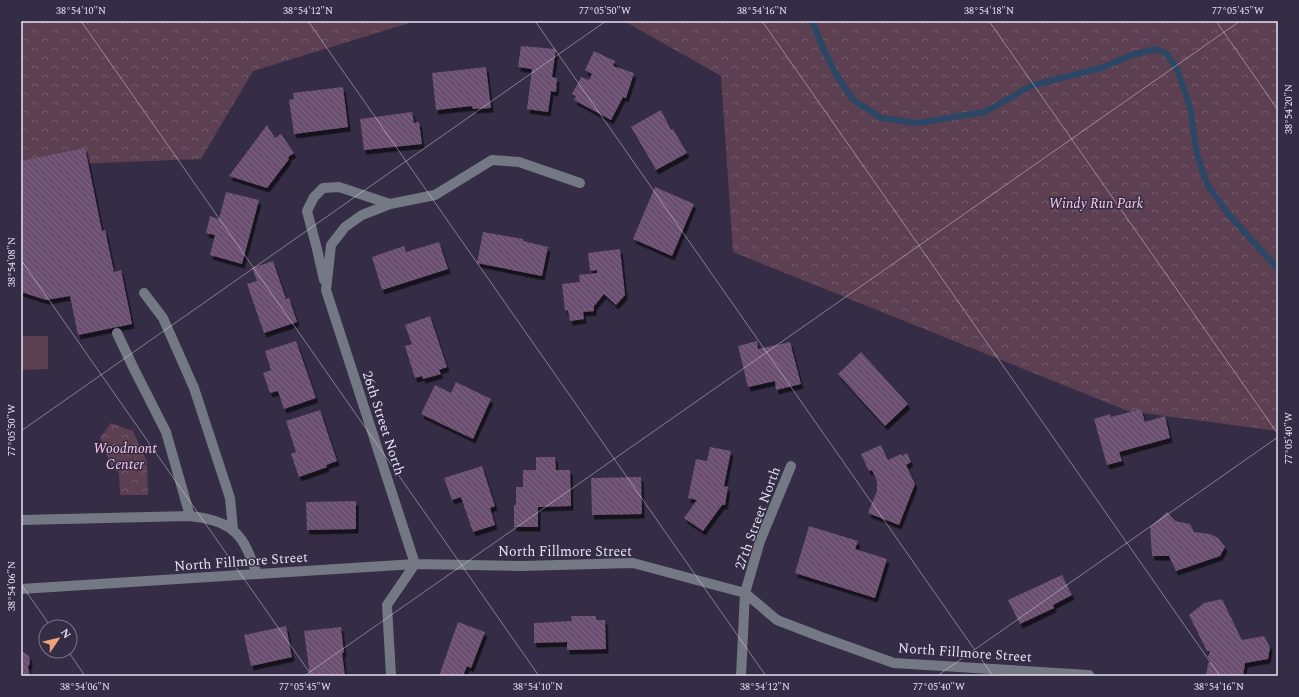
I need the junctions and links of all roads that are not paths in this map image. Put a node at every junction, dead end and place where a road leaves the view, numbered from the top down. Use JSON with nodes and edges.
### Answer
{"nodes":[{"id":1,"x":580,"y":183,"type":"dead end"},
{"id":2,"x":390,"y":204,"type":"junction"},
{"id":3,"x":326,"y":290,"type":"junction"},
{"id":4,"x":144,"y":293,"type":"dead end"},
{"id":5,"x":118,"y":333,"type":"dead end"},
{"id":6,"x":791,"y":466,"type":"dead end"},
{"id":7,"x":190,"y":516,"type":"junction"},
{"id":8,"x":21,"y":520,"type":"edge"},
{"id":9,"x":233,"y":529,"type":"junction"},
{"id":10,"x":415,"y":564,"type":"junction"},
{"id":11,"x":257,"y":574,"type":"junction"},
{"id":12,"x":21,"y":589,"type":"edge"},
{"id":13,"x":745,"y":593,"type":"junction"},
{"id":14,"x":1089,"y":675,"type":"dead end"},
{"id":15,"x":391,"y":676,"type":"edge"},
{"id":16,"x":741,"y":676,"type":"edge"}],
"edges":[{"from":1,"to":2,"type":"street","name":"26th Street North"},
{"from":2,"to":3,"type":"street","name":"26th Street North"},
{"from":2,"to":3,"type":"street","name":"26th Street North"},
{"from":3,"to":10,"type":"street","name":"26th Street North"},
{"from":4,"to":9,"type":"street"},
{"from":5,"to":7,"type":"street"},
{"from":6,"to":13,"type":"street","name":"27th Street North"},
{"from":7,"to":8,"type":"street"},
{"from":7,"to":9,"type":"street"},
{"from":9,"to":11,"type":"street"},
{"from":10,"to":11,"type":"street","name":"North Fillmore Street"},
{"from":10,"to":13,"type":"street","name":"North Fillmore Street"},
{"from":10,"to":15,"type":"street"},
{"from":11,"to":12,"type":"street","name":"North Fillmore Street"},
{"from":13,"to":14,"type":"street","name":"North Fillmore Street"},
{"from":13,"to":16,"type":"street","name":"27th Street North"}]}
